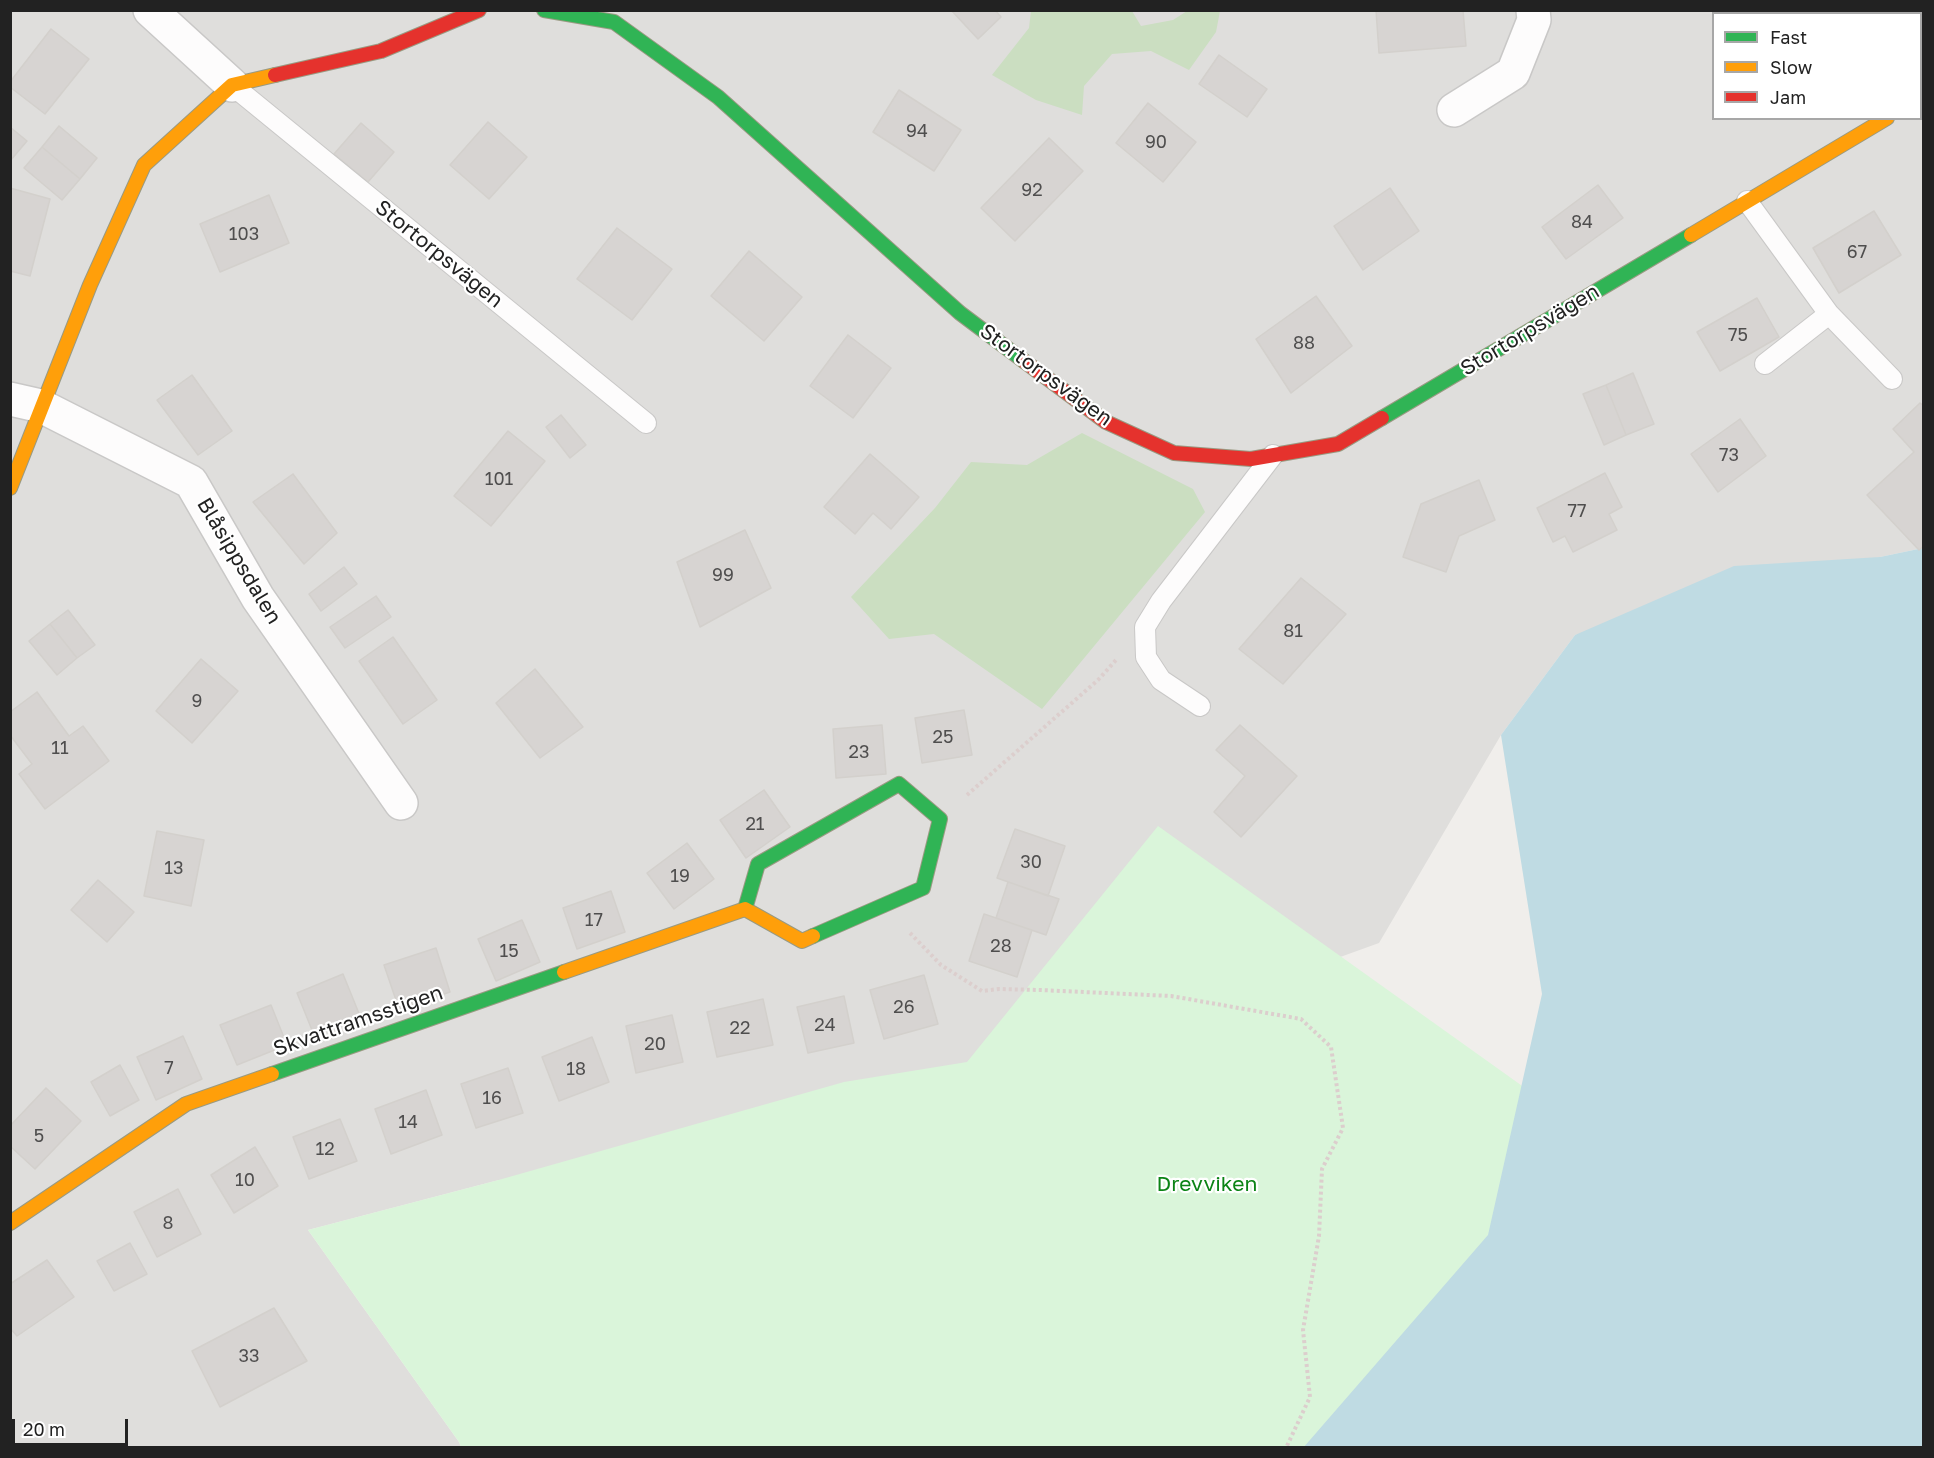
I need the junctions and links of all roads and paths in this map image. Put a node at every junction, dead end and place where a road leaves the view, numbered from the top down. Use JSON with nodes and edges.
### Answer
{"nodes":[{"id":1,"x":150,"y":10,"type":"edge"},
{"id":2,"x":479,"y":10,"type":"edge"},
{"id":3,"x":544,"y":10,"type":"edge"},
{"id":4,"x":1533,"y":10,"type":"edge"},
{"id":5,"x":232,"y":85,"type":"junction"},
{"id":6,"x":1454,"y":110,"type":"dead end"},
{"id":7,"x":1884,"y":120,"type":"edge"},
{"id":8,"x":1747,"y":201,"type":"junction"},
{"id":9,"x":1829,"y":314,"type":"junction"},
{"id":10,"x":1765,"y":364,"type":"dead end"},
{"id":11,"x":1892,"y":379,"type":"dead end"},
{"id":12,"x":26,"y":403,"type":"edge"},
{"id":13,"x":646,"y":423,"type":"dead end"},
{"id":14,"x":1273,"y":455,"type":"junction"},
{"id":15,"x":10,"y":488,"type":"edge"},
{"id":16,"x":1098,"y":680,"type":"dead end"},
{"id":17,"x":1200,"y":706,"type":"dead end"},
{"id":18,"x":401,"y":803,"type":"dead end"},
{"id":19,"x":940,"y":819,"type":"junction"},
{"id":20,"x":887,"y":904,"type":"junction"},
{"id":21,"x":745,"y":909,"type":"junction"},
{"id":22,"x":10,"y":1223,"type":"edge"},
{"id":23,"x":1286,"y":1448,"type":"edge"}],
"edges":[{"from":1,"to":5,"type":"street"},
{"from":2,"to":5,"type":"street"},
{"from":3,"to":14,"type":"street","name":"Stortorpsvägen"},
{"from":4,"to":6,"type":"street"},
{"from":5,"to":12,"type":"street"},
{"from":5,"to":13,"type":"lane","name":"Stortorpsvägen"},
{"from":7,"to":8,"type":"street","name":"Stortorpsvägen"},
{"from":8,"to":9,"type":"lane"},
{"from":8,"to":14,"type":"street","name":"Stortorpsvägen"},
{"from":9,"to":10,"type":"lane"},
{"from":9,"to":11,"type":"lane"},
{"from":12,"to":15,"type":"street"},
{"from":12,"to":18,"type":"street","name":"Blåsippsdalen"},
{"from":14,"to":17,"type":"lane"},
{"from":16,"to":19,"type":"path"},
{"from":19,"to":20,"type":"street"},
{"from":19,"to":21,"type":"street"},
{"from":20,"to":21,"type":"street"},
{"from":20,"to":23,"type":"path"},
{"from":21,"to":22,"type":"street","name":"Skvattramsstigen"}]}
